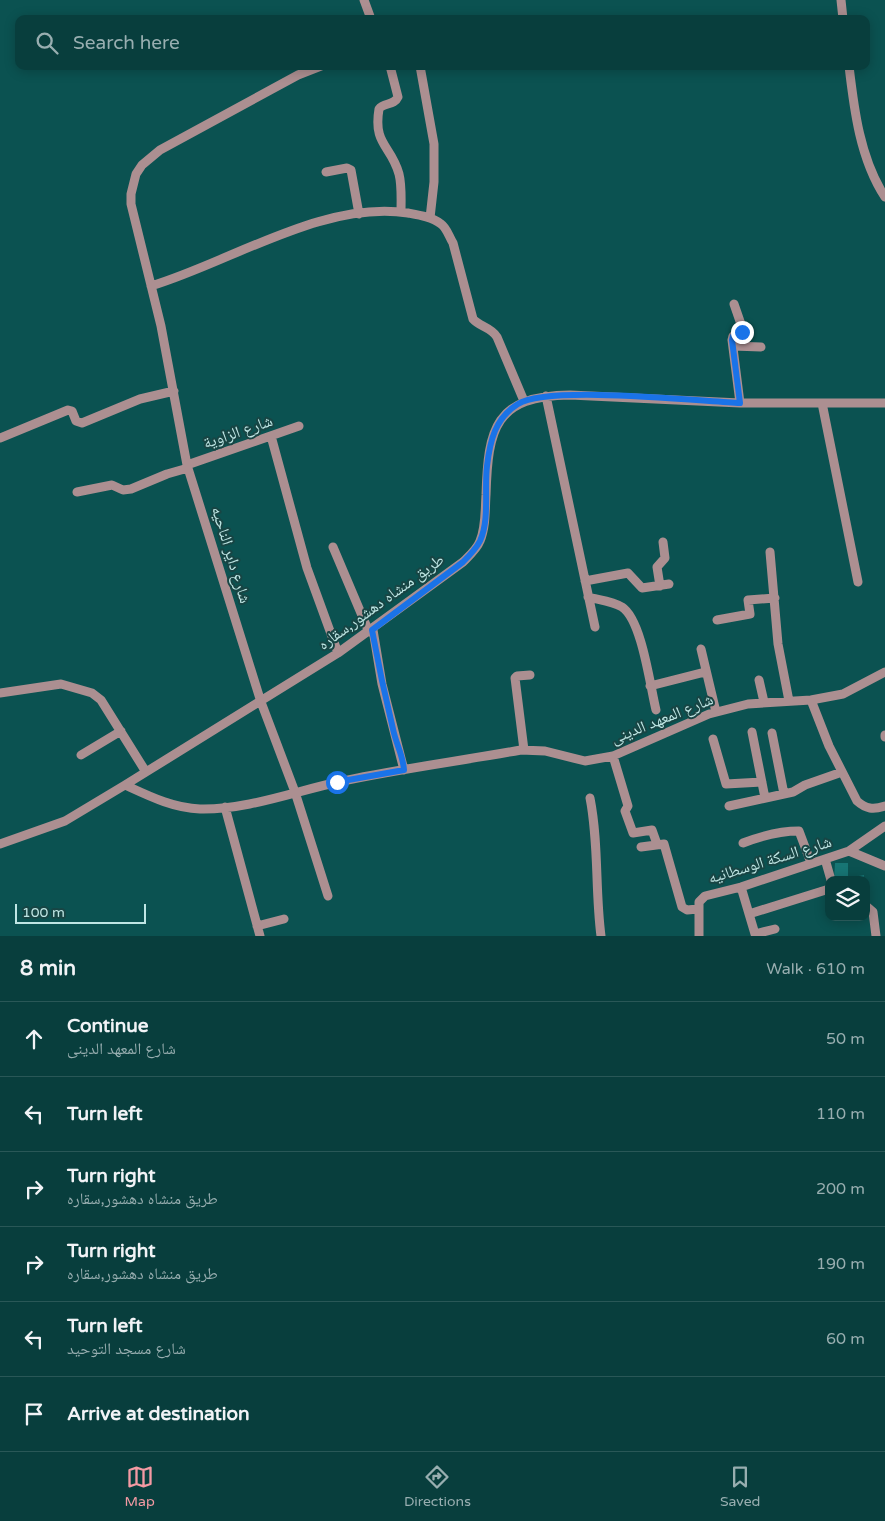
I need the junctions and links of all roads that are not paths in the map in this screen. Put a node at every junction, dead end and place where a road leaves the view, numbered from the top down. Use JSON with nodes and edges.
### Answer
{"nodes":[{"id":1,"x":364,"y":0,"type":"edge"},
{"id":2,"x":841,"y":0,"type":"edge"},
{"id":3,"x":370,"y":15,"type":"edge"},
{"id":4,"x":843,"y":15,"type":"edge"},
{"id":5,"x":310,"y":70,"type":"edge"},
{"id":6,"x":391,"y":70,"type":"edge"},
{"id":7,"x":421,"y":70,"type":"edge"},
{"id":8,"x":850,"y":70,"type":"edge"},
{"id":9,"x":326,"y":172,"type":"dead end"},
{"id":10,"x":885,"y":196,"type":"edge"},
{"id":11,"x":402,"y":212,"type":"junction"},
{"id":12,"x":359,"y":214,"type":"junction"},
{"id":13,"x":430,"y":218,"type":"junction"},
{"id":14,"x":152,"y":286,"type":"junction"},
{"id":15,"x":734,"y":304,"type":"dead end"},
{"id":16,"x":733,"y":346,"type":"junction"},
{"id":17,"x":761,"y":347,"type":"dead end"},
{"id":18,"x":174,"y":391,"type":"junction"},
{"id":19,"x":546,"y":396,"type":"junction"},
{"id":20,"x":524,"y":401,"type":"junction"},
{"id":21,"x":740,"y":403,"type":"junction"},
{"id":22,"x":822,"y":403,"type":"junction"},
{"id":23,"x":885,"y":403,"type":"edge"},
{"id":24,"x":299,"y":426,"type":"dead end"},
{"id":25,"x":271,"y":436,"type":"junction"},
{"id":26,"x":0,"y":438,"type":"edge"},
{"id":27,"x":188,"y":467,"type":"junction"},
{"id":28,"x":76,"y":492,"type":"dead end"},
{"id":29,"x":662,"y":542,"type":"dead end"},
{"id":30,"x":333,"y":547,"type":"dead end"},
{"id":31,"x":770,"y":552,"type":"dead end"},
{"id":32,"x":585,"y":581,"type":"junction"},
{"id":33,"x":858,"y":582,"type":"dead end"},
{"id":34,"x":588,"y":597,"type":"junction"},
{"id":35,"x":775,"y":598,"type":"junction"},
{"id":36,"x":717,"y":620,"type":"dead end"},
{"id":37,"x":595,"y":627,"type":"dead end"},
{"id":38,"x":371,"y":631,"type":"junction"},
{"id":39,"x":701,"y":649,"type":"dead end"},
{"id":40,"x":338,"y":653,"type":"junction"},
{"id":41,"x":705,"y":672,"type":"junction"},
{"id":42,"x":885,"y":672,"type":"edge"},
{"id":43,"x":530,"y":675,"type":"dead end"},
{"id":44,"x":759,"y":680,"type":"dead end"},
{"id":45,"x":650,"y":686,"type":"junction"},
{"id":46,"x":0,"y":693,"type":"edge"},
{"id":47,"x":811,"y":700,"type":"junction"},
{"id":48,"x":789,"y":701,"type":"junction"},
{"id":49,"x":261,"y":702,"type":"junction"},
{"id":50,"x":764,"y":702,"type":"junction"},
{"id":51,"x":656,"y":710,"type":"dead end"},
{"id":52,"x":716,"y":712,"type":"junction"},
{"id":53,"x":121,"y":732,"type":"junction"},
{"id":54,"x":752,"y":732,"type":"dead end"},
{"id":55,"x":772,"y":733,"type":"dead end"},
{"id":56,"x":713,"y":738,"type":"dead end"},
{"id":57,"x":524,"y":750,"type":"junction"},
{"id":58,"x":81,"y":755,"type":"dead end"},
{"id":59,"x":613,"y":756,"type":"junction"},
{"id":60,"x":404,"y":770,"type":"junction"},
{"id":61,"x":146,"y":772,"type":"junction"},
{"id":62,"x":842,"y":772,"type":"junction"},
{"id":63,"x":762,"y":782,"type":"junction"},
{"id":64,"x":125,"y":785,"type":"junction"},
{"id":65,"x":295,"y":792,"type":"junction"},
{"id":66,"x":784,"y":794,"type":"junction"},
{"id":67,"x":590,"y":798,"type":"dead end"},
{"id":68,"x":765,"y":798,"type":"junction"},
{"id":69,"x":729,"y":806,"type":"dead end"},
{"id":70,"x":885,"y":806,"type":"edge"},
{"id":71,"x":225,"y":807,"type":"junction"},
{"id":72,"x":885,"y":826,"type":"edge"},
{"id":73,"x":743,"y":843,"type":"dead end"},
{"id":74,"x":0,"y":844,"type":"edge"},
{"id":75,"x":657,"y":844,"type":"junction"},
{"id":76,"x":641,"y":847,"type":"dead end"},
{"id":77,"x":849,"y":851,"type":"junction"},
{"id":78,"x":825,"y":858,"type":"junction"},
{"id":79,"x":811,"y":863,"type":"junction"},
{"id":80,"x":885,"y":866,"type":"edge"},
{"id":81,"x":830,"y":876,"type":"edge"},
{"id":82,"x":742,"y":887,"type":"junction"},
{"id":83,"x":825,"y":890,"type":"edge"},
{"id":84,"x":328,"y":896,"type":"dead end"},
{"id":85,"x":698,"y":909,"type":"junction"},
{"id":86,"x":870,"y":909,"type":"edge"},
{"id":87,"x":749,"y":914,"type":"junction"},
{"id":88,"x":284,"y":919,"type":"dead end"},
{"id":89,"x":257,"y":926,"type":"junction"},
{"id":90,"x":775,"y":928,"type":"dead end"},
{"id":91,"x":260,"y":936,"type":"edge"},
{"id":92,"x":601,"y":936,"type":"edge"},
{"id":93,"x":693,"y":936,"type":"edge"},
{"id":94,"x":699,"y":936,"type":"edge"},
{"id":95,"x":876,"y":936,"type":"edge"}],
"edges":[{"from":1,"to":3,"type":"street"},
{"from":2,"to":4,"type":"street"},
{"from":5,"to":14,"type":"street","name":"شارع داير الناحيه"},
{"from":6,"to":11,"type":"street"},
{"from":7,"to":13,"type":"street"},
{"from":8,"to":10,"type":"street"},
{"from":9,"to":12,"type":"street"},
{"from":11,"to":12,"type":"street"},
{"from":11,"to":13,"type":"street"},
{"from":12,"to":14,"type":"street"},
{"from":13,"to":20,"type":"street"},
{"from":14,"to":18,"type":"street","name":"شارع داير الناحيه"},
{"from":15,"to":16,"type":"street"},
{"from":16,"to":17,"type":"street"},
{"from":16,"to":21,"type":"street"},
{"from":18,"to":26,"type":"street"},
{"from":18,"to":27,"type":"street","name":"شارع داير الناحيه"},
{"from":19,"to":20,"type":"street","name":"طريق منشاه دهشور,سقاره"},
{"from":19,"to":21,"type":"street","name":"طريق منشاه دهشور,سقاره"},
{"from":19,"to":32,"type":"street"},
{"from":20,"to":38,"type":"street","name":"طريق منشاه دهشور,سقاره"},
{"from":21,"to":22,"type":"street","name":"طريق منشاه دهشور,سقاره"},
{"from":22,"to":23,"type":"street","name":"طريق منشاه دهشور,سقاره"},
{"from":22,"to":33,"type":"street"},
{"from":24,"to":25,"type":"street","name":"شارع الزاوية"},
{"from":25,"to":27,"type":"street","name":"شارع الزاوية"},
{"from":25,"to":40,"type":"street"},
{"from":27,"to":28,"type":"street","name":"شارع الزاوية"},
{"from":27,"to":49,"type":"street","name":"شارع داير الناحيه"},
{"from":29,"to":32,"type":"street"},
{"from":30,"to":38,"type":"street"},
{"from":31,"to":35,"type":"street"},
{"from":32,"to":34,"type":"street"},
{"from":34,"to":37,"type":"street"},
{"from":34,"to":45,"type":"street"},
{"from":35,"to":36,"type":"street"},
{"from":35,"to":48,"type":"street"},
{"from":38,"to":40,"type":"street","name":"طريق منشاه دهشور,سقاره"},
{"from":38,"to":60,"type":"street"},
{"from":39,"to":41,"type":"street"},
{"from":40,"to":49,"type":"street","name":"طريق منشاه دهشور,سقاره"},
{"from":41,"to":45,"type":"street"},
{"from":41,"to":52,"type":"street"},
{"from":42,"to":47,"type":"street","name":"شارع المعهد الدينى"},
{"from":43,"to":57,"type":"street"},
{"from":44,"to":50,"type":"street"},
{"from":45,"to":51,"type":"street"},
{"from":46,"to":53,"type":"street"},
{"from":47,"to":48,"type":"street","name":"شارع المعهد الدينى"},
{"from":47,"to":62,"type":"street"},
{"from":48,"to":50,"type":"street","name":"شارع المعهد الدينى"},
{"from":49,"to":61,"type":"street","name":"طريق منشاه دهشور,سقاره"},
{"from":49,"to":65,"type":"street","name":"شارع داير الناحيه"},
{"from":50,"to":52,"type":"street","name":"شارع المعهد الدينى"},
{"from":52,"to":59,"type":"street","name":"شارع المعهد الدينى"},
{"from":53,"to":58,"type":"street"},
{"from":53,"to":61,"type":"street"},
{"from":54,"to":63,"type":"street"},
{"from":55,"to":66,"type":"street"},
{"from":56,"to":63,"type":"street"},
{"from":57,"to":59,"type":"street","name":"شارع المعهد الدينى"},
{"from":57,"to":60,"type":"street","name":"شارع المعهد الدينى"},
{"from":59,"to":75,"type":"street"},
{"from":60,"to":65,"type":"street","name":"شارع المعهد الدينى"},
{"from":61,"to":64,"type":"street","name":"طريق منشاه دهشور,سقاره"},
{"from":62,"to":66,"type":"street"},
{"from":62,"to":70,"type":"street"},
{"from":63,"to":68,"type":"street"},
{"from":64,"to":71,"type":"street","name":"شارع المعهد الدينى"},
{"from":64,"to":74,"type":"street","name":"طريق منشاه دهشور,سقاره"},
{"from":65,"to":71,"type":"street","name":"شارع المعهد الدينى"},
{"from":65,"to":84,"type":"street","name":"شارع داير الناحيه"},
{"from":66,"to":68,"type":"street"},
{"from":67,"to":92,"type":"street"},
{"from":68,"to":69,"type":"street"},
{"from":71,"to":89,"type":"street"},
{"from":72,"to":77,"type":"street"},
{"from":73,"to":79,"type":"street"},
{"from":75,"to":76,"type":"street"},
{"from":75,"to":85,"type":"street"},
{"from":77,"to":78,"type":"street","name":"شارع السكة الوسطانيه"},
{"from":77,"to":80,"type":"street","name":"شارع السكة الوسطانيه"},
{"from":78,"to":79,"type":"street","name":"شارع السكة الوسطانيه"},
{"from":78,"to":81,"type":"street"},
{"from":79,"to":82,"type":"street","name":"شارع السكة الوسطانيه"},
{"from":82,"to":85,"type":"street","name":"شارع السكة الوسطانيه"},
{"from":82,"to":87,"type":"street"},
{"from":83,"to":87,"type":"street"},
{"from":85,"to":94,"type":"street"},
{"from":86,"to":95,"type":"street"},
{"from":87,"to":90,"type":"street"},
{"from":88,"to":89,"type":"street"},
{"from":89,"to":91,"type":"street"},
{"from":93,"to":94,"type":"street"}]}
